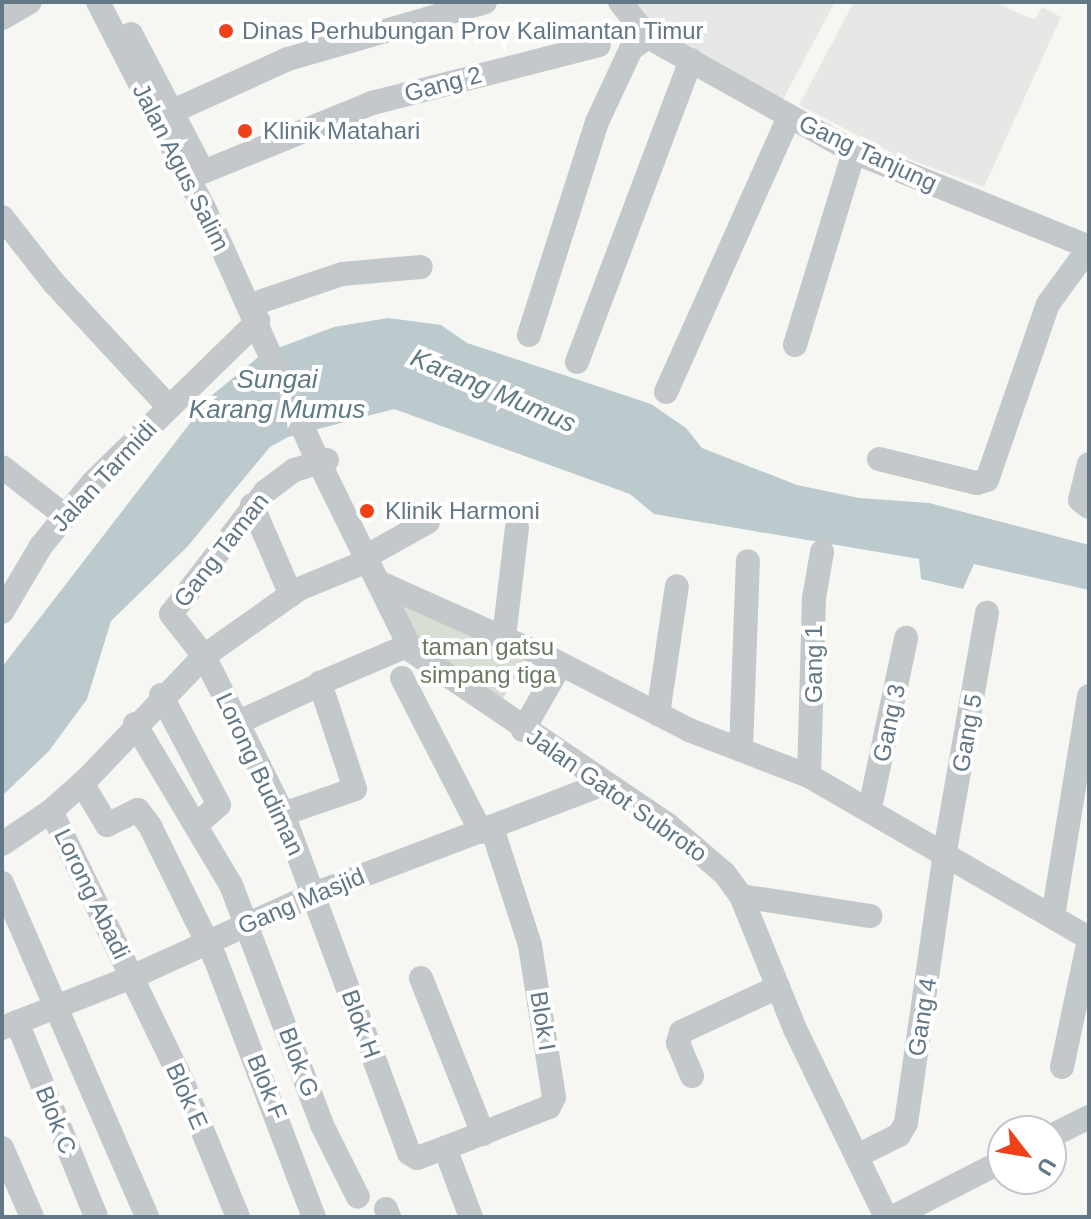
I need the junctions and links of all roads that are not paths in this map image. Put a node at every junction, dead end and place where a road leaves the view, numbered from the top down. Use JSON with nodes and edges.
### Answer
{"nodes":[{"id":1,"x":30,"y":2,"type":"edge"},
{"id":2,"x":98,"y":2,"type":"edge"},
{"id":3,"x":114,"y":2,"type":"edge"},
{"id":4,"x":485,"y":2,"type":"edge"},
{"id":5,"x":620,"y":2,"type":"edge"},
{"id":6,"x":2,"y":18,"type":"edge"},
{"id":7,"x":652,"y":38,"type":"junction"},
{"id":8,"x":599,"y":45,"type":"dead end"},
{"id":9,"x":691,"y":60,"type":"junction"},
{"id":10,"x":165,"y":115,"type":"junction"},
{"id":11,"x":789,"y":117,"type":"junction"},
{"id":12,"x":854,"y":152,"type":"junction"},
{"id":13,"x":203,"y":172,"type":"junction"},
{"id":14,"x":2,"y":217,"type":"edge"},
{"id":15,"x":1089,"y":248,"type":"edge"},
{"id":16,"x":232,"y":251,"type":"junction"},
{"id":17,"x":421,"y":267,"type":"dead end"},
{"id":18,"x":264,"y":320,"type":"junction"},
{"id":19,"x":529,"y":335,"type":"dead end"},
{"id":20,"x":795,"y":345,"type":"dead end"},
{"id":21,"x":577,"y":362,"type":"dead end"},
{"id":22,"x":666,"y":392,"type":"dead end"},
{"id":23,"x":169,"y":407,"type":"junction"},
{"id":24,"x":322,"y":459,"type":"junction"},
{"id":25,"x":879,"y":459,"type":"dead end"},
{"id":26,"x":1089,"y":464,"type":"edge"},
{"id":27,"x":2,"y":467,"type":"edge"},
{"id":28,"x":252,"y":505,"type":"junction"},
{"id":29,"x":1086,"y":505,"type":"edge"},
{"id":30,"x":64,"y":515,"type":"junction"},
{"id":31,"x":428,"y":522,"type":"dead end"},
{"id":32,"x":517,"y":528,"type":"dead end"},
{"id":33,"x":822,"y":552,"type":"dead end"},
{"id":34,"x":367,"y":561,"type":"junction"},
{"id":35,"x":748,"y":561,"type":"dead end"},
{"id":36,"x":12,"y":574,"type":"edge"},
{"id":37,"x":677,"y":586,"type":"dead end"},
{"id":38,"x":291,"y":595,"type":"junction"},
{"id":39,"x":2,"y":612,"type":"edge"},
{"id":40,"x":987,"y":613,"type":"dead end"},
{"id":41,"x":504,"y":637,"type":"junction"},
{"id":42,"x":906,"y":638,"type":"dead end"},
{"id":43,"x":409,"y":645,"type":"junction"},
{"id":44,"x":204,"y":656,"type":"junction"},
{"id":45,"x":561,"y":664,"type":"junction"},
{"id":46,"x":402,"y":678,"type":"dead end"},
{"id":47,"x":319,"y":685,"type":"junction"},
{"id":48,"x":161,"y":695,"type":"junction"},
{"id":49,"x":1089,"y":696,"type":"edge"},
{"id":50,"x":658,"y":714,"type":"junction"},
{"id":51,"x":237,"y":723,"type":"junction"},
{"id":52,"x":135,"y":724,"type":"junction"},
{"id":53,"x":523,"y":730,"type":"junction"},
{"id":54,"x":741,"y":749,"type":"junction"},
{"id":55,"x":809,"y":776,"type":"junction"},
{"id":56,"x":82,"y":783,"type":"junction"},
{"id":57,"x":603,"y":784,"type":"junction"},
{"id":58,"x":870,"y":808,"type":"junction"},
{"id":59,"x":51,"y":811,"type":"junction"},
{"id":60,"x":283,"y":814,"type":"junction"},
{"id":61,"x":197,"y":824,"type":"junction"},
{"id":62,"x":487,"y":830,"type":"junction"},
{"id":63,"x":2,"y":844,"type":"edge"},
{"id":64,"x":945,"y":851,"type":"junction"},
{"id":65,"x":2,"y":883,"type":"edge"},
{"id":66,"x":314,"y":894,"type":"junction"},
{"id":67,"x":741,"y":896,"type":"junction"},
{"id":68,"x":870,"y":916,"type":"dead end"},
{"id":69,"x":1053,"y":916,"type":"junction"},
{"id":70,"x":248,"y":923,"type":"junction"},
{"id":71,"x":1089,"y":939,"type":"edge"},
{"id":72,"x":211,"y":951,"type":"junction"},
{"id":73,"x":132,"y":977,"type":"junction"},
{"id":74,"x":421,"y":978,"type":"dead end"},
{"id":75,"x":778,"y":987,"type":"junction"},
{"id":76,"x":57,"y":1006,"type":"junction"},
{"id":77,"x":10,"y":1025,"type":"edge"},
{"id":78,"x":1062,"y":1067,"type":"dead end"},
{"id":79,"x":692,"y":1076,"type":"dead end"},
{"id":80,"x":1089,"y":1117,"type":"edge"},
{"id":81,"x":1067,"y":1128,"type":"edge"},
{"id":82,"x":483,"y":1134,"type":"junction"},
{"id":83,"x":2,"y":1148,"type":"edge"},
{"id":84,"x":445,"y":1148,"type":"junction"},
{"id":85,"x":409,"y":1153,"type":"joint"},
{"id":86,"x":857,"y":1156,"type":"junction"},
{"id":87,"x":987,"y":1169,"type":"edge"},
{"id":88,"x":358,"y":1197,"type":"dead end"},
{"id":89,"x":32,"y":1217,"type":"edge"},
{"id":90,"x":96,"y":1217,"type":"edge"},
{"id":91,"x":147,"y":1217,"type":"edge"},
{"id":92,"x":238,"y":1217,"type":"edge"},
{"id":93,"x":314,"y":1217,"type":"edge"},
{"id":94,"x":471,"y":1217,"type":"edge"},
{"id":95,"x":886,"y":1217,"type":"edge"},
{"id":96,"x":893,"y":1217,"type":"edge"}],
"edges":[{"from":1,"to":6,"type":"street"},
{"from":2,"to":10,"type":"street","name":"Jalan Agus Salim"},
{"from":3,"to":10,"type":"street","name":"Jalan Agus Salim"},
{"from":4,"to":10,"type":"street"},
{"from":5,"to":7,"type":"street","name":"Gang Tanjung"},
{"from":7,"to":9,"type":"street","name":"Gang Tanjung"},
{"from":7,"to":19,"type":"street"},
{"from":8,"to":13,"type":"street","name":"Gang 2"},
{"from":9,"to":11,"type":"street","name":"Gang Tanjung"},
{"from":9,"to":21,"type":"street"},
{"from":10,"to":13,"type":"street","name":"Jalan Agus Salim"},
{"from":10,"to":16,"type":"street","name":"Jalan Agus Salim"},
{"from":11,"to":12,"type":"street","name":"Gang Tanjung"},
{"from":11,"to":22,"type":"street"},
{"from":12,"to":15,"type":"street","name":"Gang Tanjung"},
{"from":12,"to":20,"type":"street"},
{"from":13,"to":16,"type":"street","name":"Jalan Agus Salim"},
{"from":14,"to":23,"type":"street"},
{"from":15,"to":25,"type":"street"},
{"from":16,"to":18,"type":"street","name":"Jalan Agus Salim"},
{"from":17,"to":18,"type":"street"},
{"from":18,"to":23,"type":"street","name":"Jalan Tarmidi"},
{"from":18,"to":24,"type":"street","name":"Jalan Agus Salim"},
{"from":23,"to":30,"type":"street","name":"Jalan Tarmidi"},
{"from":24,"to":28,"type":"street","name":"Gang Taman"},
{"from":24,"to":34,"type":"street","name":"Jalan Gatot Subroto"},
{"from":26,"to":29,"type":"street"},
{"from":27,"to":30,"type":"street"},
{"from":28,"to":38,"type":"street"},
{"from":28,"to":44,"type":"street","name":"Gang Taman"},
{"from":30,"to":36,"type":"street","name":"Jalan Tarmidi"},
{"from":31,"to":34,"type":"street"},
{"from":32,"to":41,"type":"street"},
{"from":33,"to":55,"type":"street","name":"Gang 1"},
{"from":34,"to":38,"type":"street"},
{"from":34,"to":41,"type":"street"},
{"from":34,"to":43,"type":"street","name":"Jalan Gatot Subroto"},
{"from":35,"to":54,"type":"street"},
{"from":36,"to":39,"type":"street","name":"Jalan Tarmidi"},
{"from":37,"to":50,"type":"street"},
{"from":38,"to":44,"type":"street"},
{"from":40,"to":64,"type":"street","name":"Gang 5"},
{"from":41,"to":45,"type":"street"},
{"from":42,"to":58,"type":"street","name":"Gang 3"},
{"from":43,"to":47,"type":"street"},
{"from":43,"to":53,"type":"street","name":"Jalan Gatot Subroto"},
{"from":44,"to":48,"type":"street"},
{"from":44,"to":51,"type":"street","name":"Lorong Budiman"},
{"from":45,"to":50,"type":"street"},
{"from":45,"to":53,"type":"street"},
{"from":46,"to":62,"type":"street"},
{"from":47,"to":51,"type":"street"},
{"from":47,"to":60,"type":"street"},
{"from":48,"to":52,"type":"street"},
{"from":48,"to":61,"type":"street"},
{"from":49,"to":69,"type":"street"},
{"from":50,"to":54,"type":"street"},
{"from":51,"to":60,"type":"street","name":"Lorong Budiman"},
{"from":52,"to":56,"type":"street"},
{"from":52,"to":61,"type":"street","name":"Blok G"},
{"from":53,"to":57,"type":"street","name":"Jalan Gatot Subroto"},
{"from":54,"to":55,"type":"street"},
{"from":55,"to":58,"type":"street"},
{"from":56,"to":59,"type":"street"},
{"from":56,"to":72,"type":"street","name":"Blok F"},
{"from":57,"to":62,"type":"street","name":"Gang Masjid"},
{"from":57,"to":67,"type":"street","name":"Jalan Gatot Subroto"},
{"from":58,"to":64,"type":"street"},
{"from":59,"to":63,"type":"street"},
{"from":59,"to":73,"type":"street","name":"Lorong Abadi"},
{"from":60,"to":66,"type":"street","name":"Lorong Budiman"},
{"from":61,"to":70,"type":"street","name":"Blok G"},
{"from":62,"to":66,"type":"street","name":"Gang Masjid"},
{"from":62,"to":82,"type":"street","name":"Blok I"},
{"from":64,"to":69,"type":"street"},
{"from":64,"to":86,"type":"street","name":"Gang 4"},
{"from":65,"to":76,"type":"street"},
{"from":66,"to":70,"type":"street","name":"Gang Masjid"},
{"from":66,"to":85,"type":"street","name":"Blok H"},
{"from":67,"to":68,"type":"street"},
{"from":67,"to":75,"type":"street","name":"Jalan Gatot Subroto"},
{"from":69,"to":71,"type":"street"},
{"from":70,"to":72,"type":"street","name":"Gang Masjid"},
{"from":70,"to":88,"type":"street","name":"Blok G"},
{"from":71,"to":78,"type":"street"},
{"from":72,"to":73,"type":"street","name":"Gang Masjid"},
{"from":72,"to":93,"type":"street","name":"Blok F"},
{"from":73,"to":76,"type":"street","name":"Gang Masjid"},
{"from":73,"to":92,"type":"street","name":"Blok E"},
{"from":74,"to":82,"type":"street"},
{"from":75,"to":79,"type":"street"},
{"from":75,"to":86,"type":"street","name":"Jalan Gatot Subroto"},
{"from":76,"to":77,"type":"street","name":"Gang Masjid"},
{"from":76,"to":91,"type":"street"},
{"from":77,"to":90,"type":"street","name":"Blok C"},
{"from":80,"to":81,"type":"street"},
{"from":82,"to":84,"type":"street","name":"Blok I"},
{"from":83,"to":89,"type":"street"},
{"from":84,"to":85,"type":"street","name":"Blok I"},
{"from":84,"to":94,"type":"street"},
{"from":86,"to":95,"type":"street","name":"Jalan Gatot Subroto"},
{"from":87,"to":96,"type":"street"}]}
